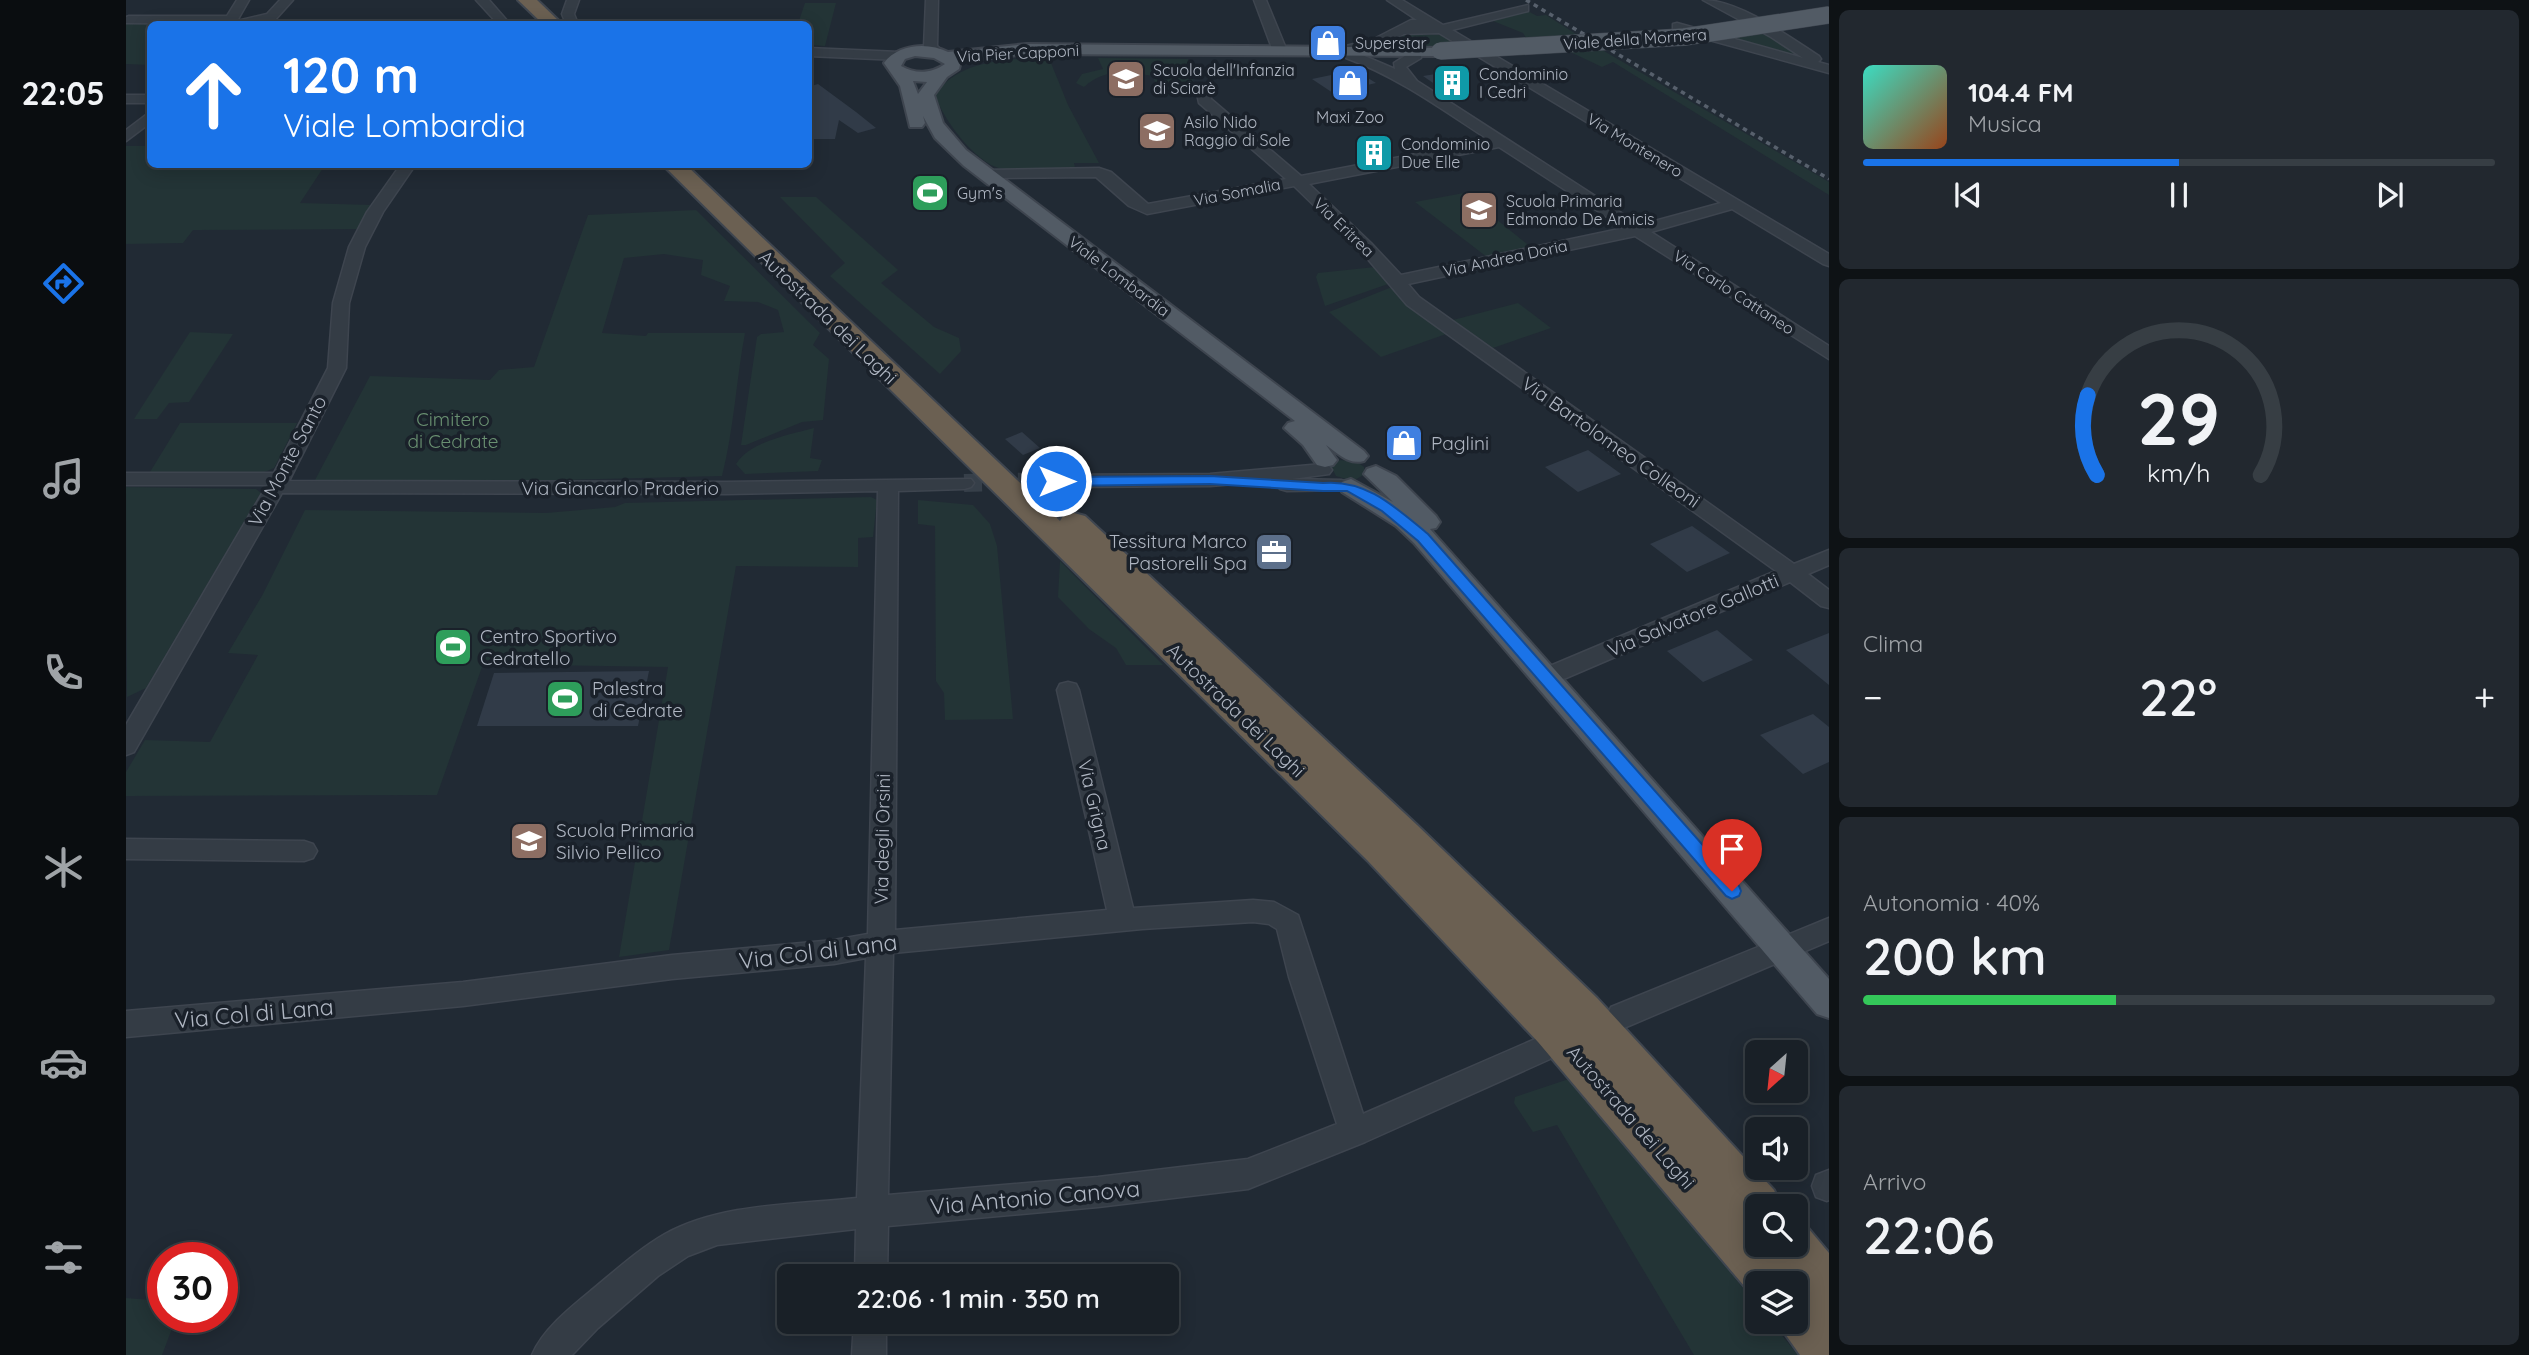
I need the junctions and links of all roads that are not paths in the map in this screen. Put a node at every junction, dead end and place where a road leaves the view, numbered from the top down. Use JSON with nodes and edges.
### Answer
{"nodes":[{"id":1,"x":243,"y":0,"type":"edge"},
{"id":2,"x":287,"y":0,"type":"edge"},
{"id":3,"x":482,"y":0,"type":"edge"},
{"id":4,"x":507,"y":0,"type":"edge"},
{"id":5,"x":527,"y":0,"type":"edge"},
{"id":6,"x":573,"y":0,"type":"edge"},
{"id":7,"x":921,"y":0,"type":"edge"},
{"id":8,"x":932,"y":0,"type":"edge"},
{"id":9,"x":1260,"y":0,"type":"edge"},
{"id":10,"x":1393,"y":0,"type":"edge"},
{"id":11,"x":1499,"y":0,"type":"edge"},
{"id":12,"x":1709,"y":0,"type":"edge"},
{"id":13,"x":1524,"y":8,"type":"junction"},
{"id":14,"x":1536,"y":15,"type":"dead end"},
{"id":15,"x":1829,"y":15,"type":"edge"},
{"id":16,"x":1423,"y":18,"type":"junction"},
{"id":17,"x":130,"y":20,"type":"dead end"},
{"id":18,"x":165,"y":21,"type":"edge"},
{"id":19,"x":235,"y":21,"type":"edge"},
{"id":20,"x":246,"y":21,"type":"edge"},
{"id":21,"x":501,"y":21,"type":"edge"},
{"id":22,"x":529,"y":21,"type":"edge"},
{"id":23,"x":549,"y":21,"type":"edge"},
{"id":24,"x":571,"y":21,"type":"edge"},
{"id":25,"x":1678,"y":27,"type":"dead end"},
{"id":26,"x":1441,"y":29,"type":"junction"},
{"id":27,"x":1398,"y":32,"type":"junction"},
{"id":28,"x":1280,"y":51,"type":"junction"},
{"id":29,"x":1440,"y":51,"type":"joint"},
{"id":30,"x":812,"y":52,"type":"edge"},
{"id":31,"x":1347,"y":53,"type":"junction"},
{"id":32,"x":1415,"y":53,"type":"junction"},
{"id":33,"x":902,"y":62,"type":"junction"},
{"id":34,"x":945,"y":62,"type":"junction"},
{"id":35,"x":1827,"y":68,"type":"edge"},
{"id":36,"x":1412,"y":84,"type":"junction"},
{"id":37,"x":1203,"y":89,"type":"dead end"},
{"id":38,"x":126,"y":99,"type":"edge"},
{"id":39,"x":147,"y":99,"type":"edge"},
{"id":40,"x":147,"y":119,"type":"edge"},
{"id":41,"x":126,"y":137,"type":"edge"},
{"id":42,"x":1500,"y":142,"type":"junction"},
{"id":43,"x":406,"y":168,"type":"edge"},
{"id":44,"x":676,"y":168,"type":"edge"},
{"id":45,"x":700,"y":168,"type":"edge"},
{"id":46,"x":986,"y":174,"type":"junction"},
{"id":47,"x":1296,"y":181,"type":"junction"},
{"id":48,"x":1734,"y":204,"type":"junction"},
{"id":49,"x":1639,"y":230,"type":"junction"},
{"id":50,"x":1829,"y":261,"type":"edge"},
{"id":51,"x":1397,"y":281,"type":"junction"},
{"id":52,"x":1829,"y":354,"type":"edge"},
{"id":53,"x":1356,"y":456,"type":"junction"},
{"id":54,"x":1324,"y":465,"type":"junction"},
{"id":55,"x":1376,"y":474,"type":"junction"},
{"id":56,"x":126,"y":479,"type":"edge"},
{"id":57,"x":1210,"y":480,"type":"junction"},
{"id":58,"x":1056,"y":481,"type":"tunnel mouth"},
{"id":59,"x":278,"y":483,"type":"junction"},
{"id":60,"x":964,"y":483,"type":"tunnel mouth"},
{"id":61,"x":888,"y":486,"type":"junction"},
{"id":62,"x":1346,"y":486,"type":"junction"},
{"id":63,"x":1829,"y":557,"type":"edge"},
{"id":64,"x":1793,"y":573,"type":"junction"},
{"id":65,"x":1829,"y":601,"type":"edge"},
{"id":66,"x":1558,"y":671,"type":"junction"},
{"id":67,"x":1068,"y":690,"type":"dead end"},
{"id":68,"x":126,"y":746,"type":"edge"},
{"id":69,"x":126,"y":849,"type":"edge"},
{"id":70,"x":304,"y":851,"type":"dead end"},
{"id":71,"x":1122,"y":920,"type":"junction"},
{"id":72,"x":1803,"y":939,"type":"edge"},
{"id":73,"x":881,"y":943,"type":"junction"},
{"id":74,"x":1829,"y":975,"type":"edge"},
{"id":75,"x":1829,"y":1003,"type":"edge"},
{"id":76,"x":1620,"y":1016,"type":"dead end"},
{"id":77,"x":126,"y":1024,"type":"edge"},
{"id":78,"x":1540,"y":1050,"type":"dead end"},
{"id":79,"x":1354,"y":1132,"type":"junction"},
{"id":80,"x":1747,"y":1194,"type":"edge"},
{"id":81,"x":873,"y":1212,"type":"junction"},
{"id":82,"x":1802,"y":1257,"type":"edge"},
{"id":83,"x":871,"y":1264,"type":"edge"},
{"id":84,"x":1763,"y":1271,"type":"edge"},
{"id":85,"x":1829,"y":1291,"type":"edge"},
{"id":86,"x":1808,"y":1327,"type":"edge"},
{"id":87,"x":870,"y":1334,"type":"edge"},
{"id":88,"x":1829,"y":1354,"type":"edge"},
{"id":89,"x":549,"y":1355,"type":"edge"},
{"id":90,"x":869,"y":1355,"type":"edge"}],
"edges":[{"from":1,"to":19,"type":"street"},
{"from":2,"to":20,"type":"street"},
{"from":3,"to":21,"type":"street"},
{"from":4,"to":22,"type":"highway"},
{"from":5,"to":23,"type":"highway"},
{"from":6,"to":24,"type":"street"},
{"from":7,"to":33,"type":"street"},
{"from":8,"to":34,"type":"street"},
{"from":9,"to":28,"type":"street"},
{"from":10,"to":16,"type":"street","name":"Via Montenero"},
{"from":11,"to":13,"type":"street"},
{"from":12,"to":35,"type":"street"},
{"from":13,"to":14,"type":"street"},
{"from":13,"to":26,"type":"street"},
{"from":15,"to":29,"type":"main road","name":"Viale della Mornera","bridge":true},
{"from":16,"to":26,"type":"street","name":"Via Montenero"},
{"from":16,"to":27,"type":"street"},
{"from":17,"to":18,"type":"street"},
{"from":25,"to":35,"type":"street"},
{"from":26,"to":27,"type":"street"},
{"from":26,"to":48,"type":"street","name":"Via Montenero"},
{"from":27,"to":31,"type":"street"},
{"from":27,"to":32,"type":"street"},
{"from":28,"to":31,"type":"main road","name":"Via Pier Capponi"},
{"from":28,"to":34,"type":"main road","name":"Via Pier Capponi"},
{"from":29,"to":32,"type":"main road","name":"Via Pier Capponi"},
{"from":30,"to":33,"type":"street"},
{"from":31,"to":32,"type":"main road","name":"Via Pier Capponi"},
{"from":31,"to":34,"type":"main road","name":"Via Pier Capponi"},
{"from":31,"to":36,"type":"street","name":"Via Carlo Cattaneo"},
{"from":32,"to":36,"type":"street"},
{"from":33,"to":34,"type":"main road"},
{"from":33,"to":34,"type":"main road"},
{"from":33,"to":54,"type":"main road","name":"Viale Lombardia"},
{"from":34,"to":46,"type":"main road","name":"Viale Lombardia"},
{"from":36,"to":42,"type":"street","name":"Via Carlo Cattaneo"},
{"from":37,"to":47,"type":"street","name":"Via Eritrea"},
{"from":38,"to":39,"type":"street"},
{"from":40,"to":41,"type":"street"},
{"from":42,"to":47,"type":"street","name":"Via Somalia"},
{"from":42,"to":49,"type":"street","name":"Via Carlo Cattaneo"},
{"from":43,"to":59,"type":"street","name":"Via Monte Santo"},
{"from":44,"to":84,"type":"highway","name":"Autostrada dei Laghi"},
{"from":45,"to":80,"type":"highway","name":"Autostrada dei Laghi"},
{"from":46,"to":47,"type":"street","name":"Via Somalia"},
{"from":46,"to":53,"type":"main road","name":"Viale Lombardia"},
{"from":47,"to":51,"type":"street","name":"Via Eritrea"},
{"from":48,"to":49,"type":"street","name":"Via Andrea Doria"},
{"from":48,"to":50,"type":"street","name":"Via Montenero"},
{"from":49,"to":51,"type":"street","name":"Via Andrea Doria"},
{"from":49,"to":52,"type":"street","name":"Via Carlo Cattaneo"},
{"from":51,"to":64,"type":"street","name":"Via Bartolomeo Colleoni"},
{"from":53,"to":54,"type":"main road"},
{"from":53,"to":55,"type":"main road"},
{"from":54,"to":57,"type":"street"},
{"from":54,"to":62,"type":"main road"},
{"from":55,"to":62,"type":"main road"},
{"from":55,"to":66,"type":"main road"},
{"from":56,"to":59,"type":"street","name":"Via Giancarlo Praderio"},
{"from":57,"to":58,"type":"street"},
{"from":57,"to":62,"type":"street"},
{"from":59,"to":61,"type":"street","name":"Via Giancarlo Praderio"},
{"from":59,"to":68,"type":"street","name":"Via Monte Santo"},
{"from":60,"to":61,"type":"street","name":"Via Giancarlo Praderio"},
{"from":61,"to":73,"type":"street","name":"Via degli Orsini"},
{"from":62,"to":72,"type":"main road"},
{"from":63,"to":64,"type":"street","name":"Via Salvatore Gallotti"},
{"from":64,"to":65,"type":"street","name":"Via Bartolomeo Colleoni"},
{"from":64,"to":66,"type":"street","name":"Via Salvatore Gallotti"},
{"from":66,"to":72,"type":"main road"},
{"from":67,"to":71,"type":"street","name":"Via Grigna"},
{"from":69,"to":70,"type":"street"},
{"from":71,"to":73,"type":"street","name":"Via Col di Lana"},
{"from":71,"to":79,"type":"street","name":"Via Col di Lana"},
{"from":72,"to":74,"type":"main road"},
{"from":72,"to":75,"type":"main road"},
{"from":72,"to":76,"type":"street"},
{"from":73,"to":77,"type":"street","name":"Via Col di Lana"},
{"from":73,"to":81,"type":"street","name":"Via degli Orsini"},
{"from":78,"to":79,"type":"street","name":"Via Antonio Canova"},
{"from":79,"to":81,"type":"street","name":"Via Antonio Canova"},
{"from":81,"to":83,"type":"street","name":"Via degli Orsini"},
{"from":81,"to":89,"type":"street","name":"Via Antonio Canova"},
{"from":82,"to":85,"type":"highway"},
{"from":86,"to":88,"type":"highway"},
{"from":87,"to":90,"type":"street"}]}
